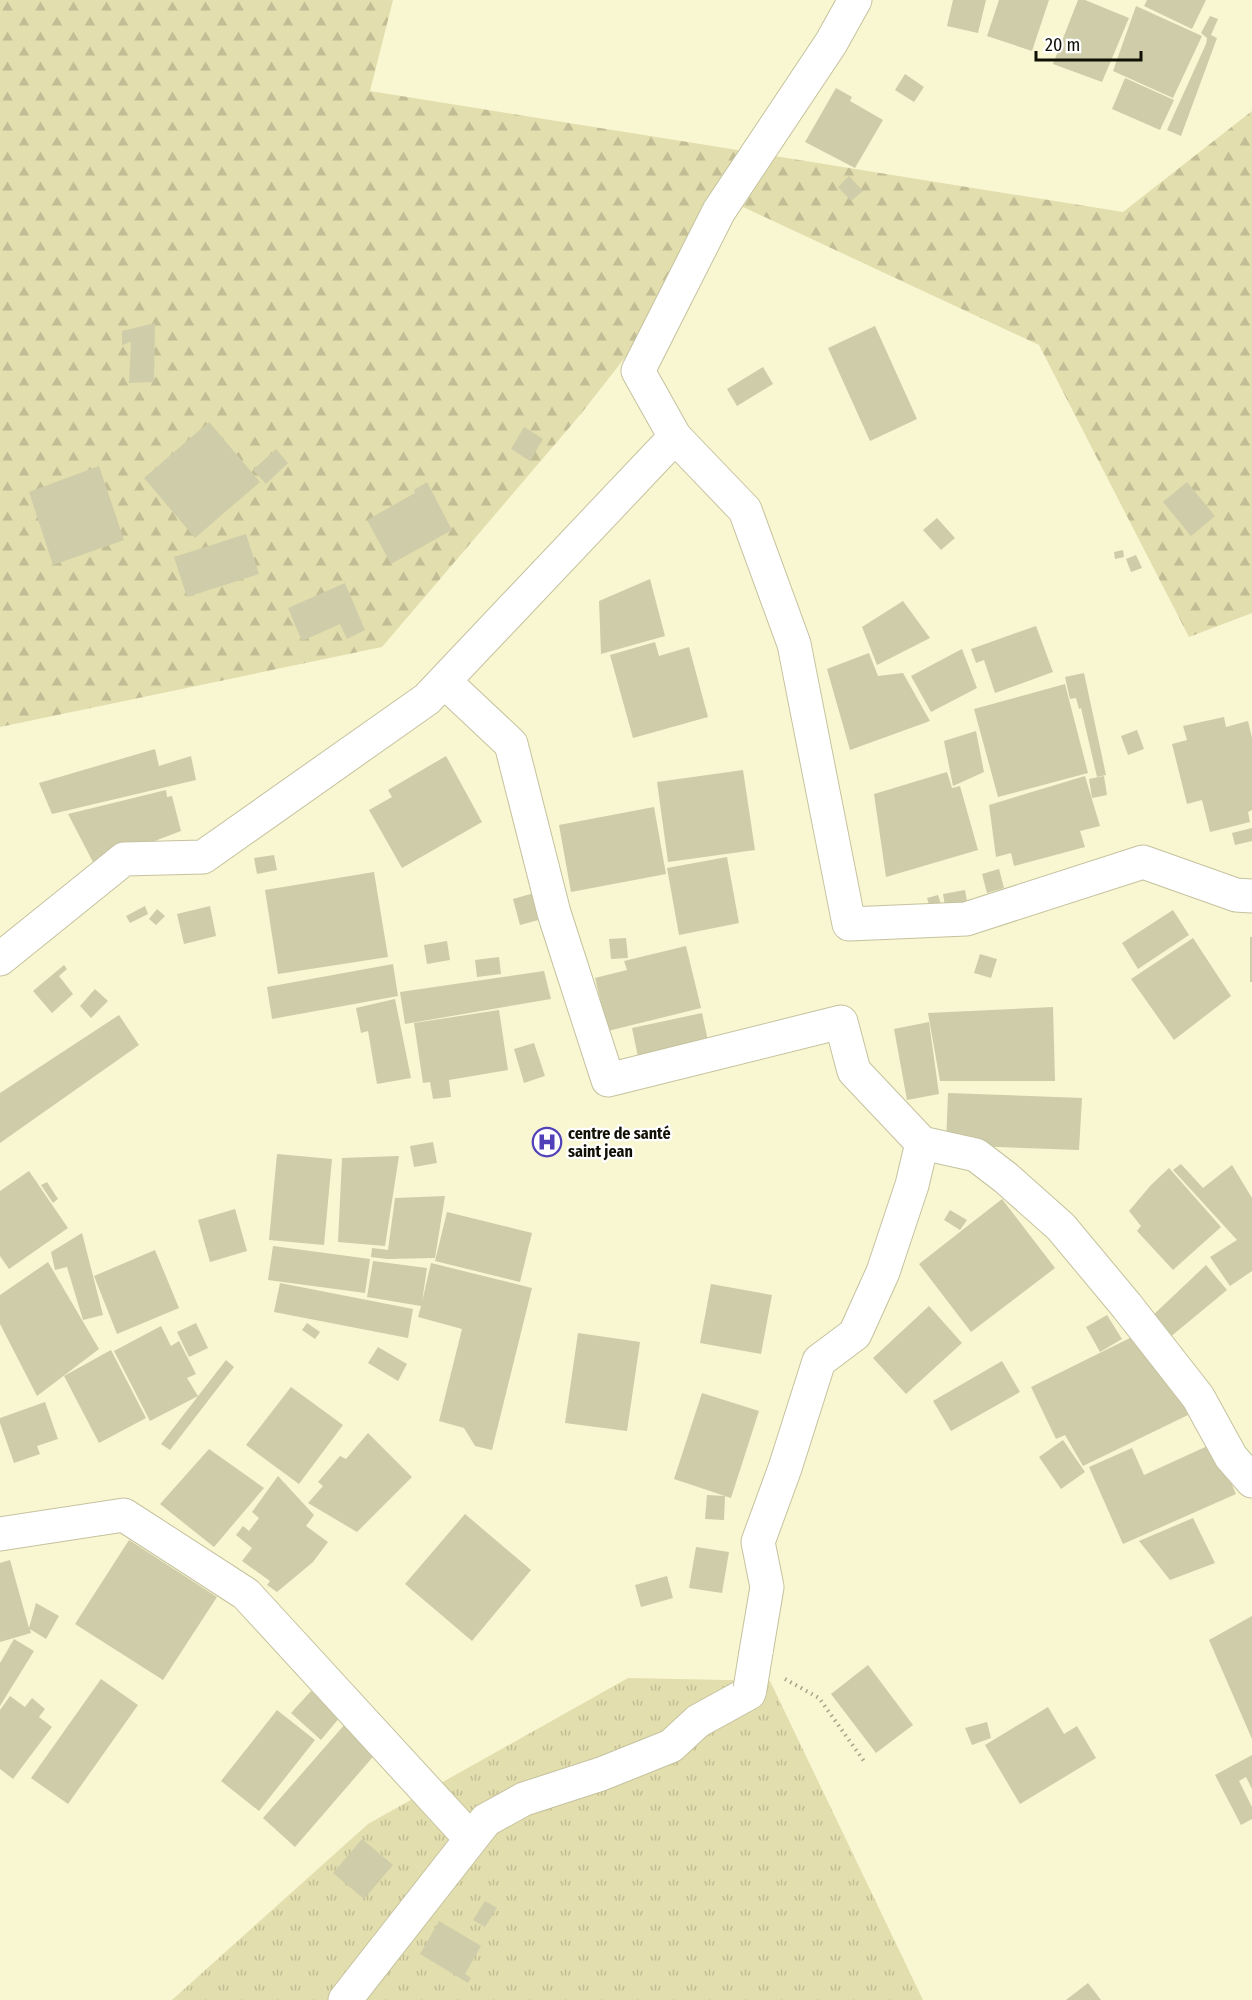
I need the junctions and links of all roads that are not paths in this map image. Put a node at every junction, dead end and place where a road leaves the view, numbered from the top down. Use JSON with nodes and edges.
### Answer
{"nodes":[{"id":1,"x":855,"y":0,"type":"edge"},
{"id":2,"x":675,"y":437,"type":"junction"},
{"id":3,"x":445,"y":682,"type":"junction"},
{"id":4,"x":1252,"y":896,"type":"edge"},
{"id":5,"x":0,"y":959,"type":"edge"},
{"id":6,"x":922,"y":1143,"type":"junction"},
{"id":7,"x":1252,"y":1481,"type":"edge"},
{"id":8,"x":0,"y":1534,"type":"edge"},
{"id":9,"x":471,"y":1839,"type":"junction"},
{"id":10,"x":345,"y":2000,"type":"edge"}],
"edges":[{"from":1,"to":2,"type":"street"},
{"from":2,"to":3,"type":"street"},
{"from":2,"to":4,"type":"street"},
{"from":3,"to":5,"type":"street"},
{"from":3,"to":6,"type":"street"},
{"from":6,"to":7,"type":"street"},
{"from":6,"to":9,"type":"street","bridge":true},
{"from":8,"to":9,"type":"street"},
{"from":9,"to":10,"type":"street"}]}
